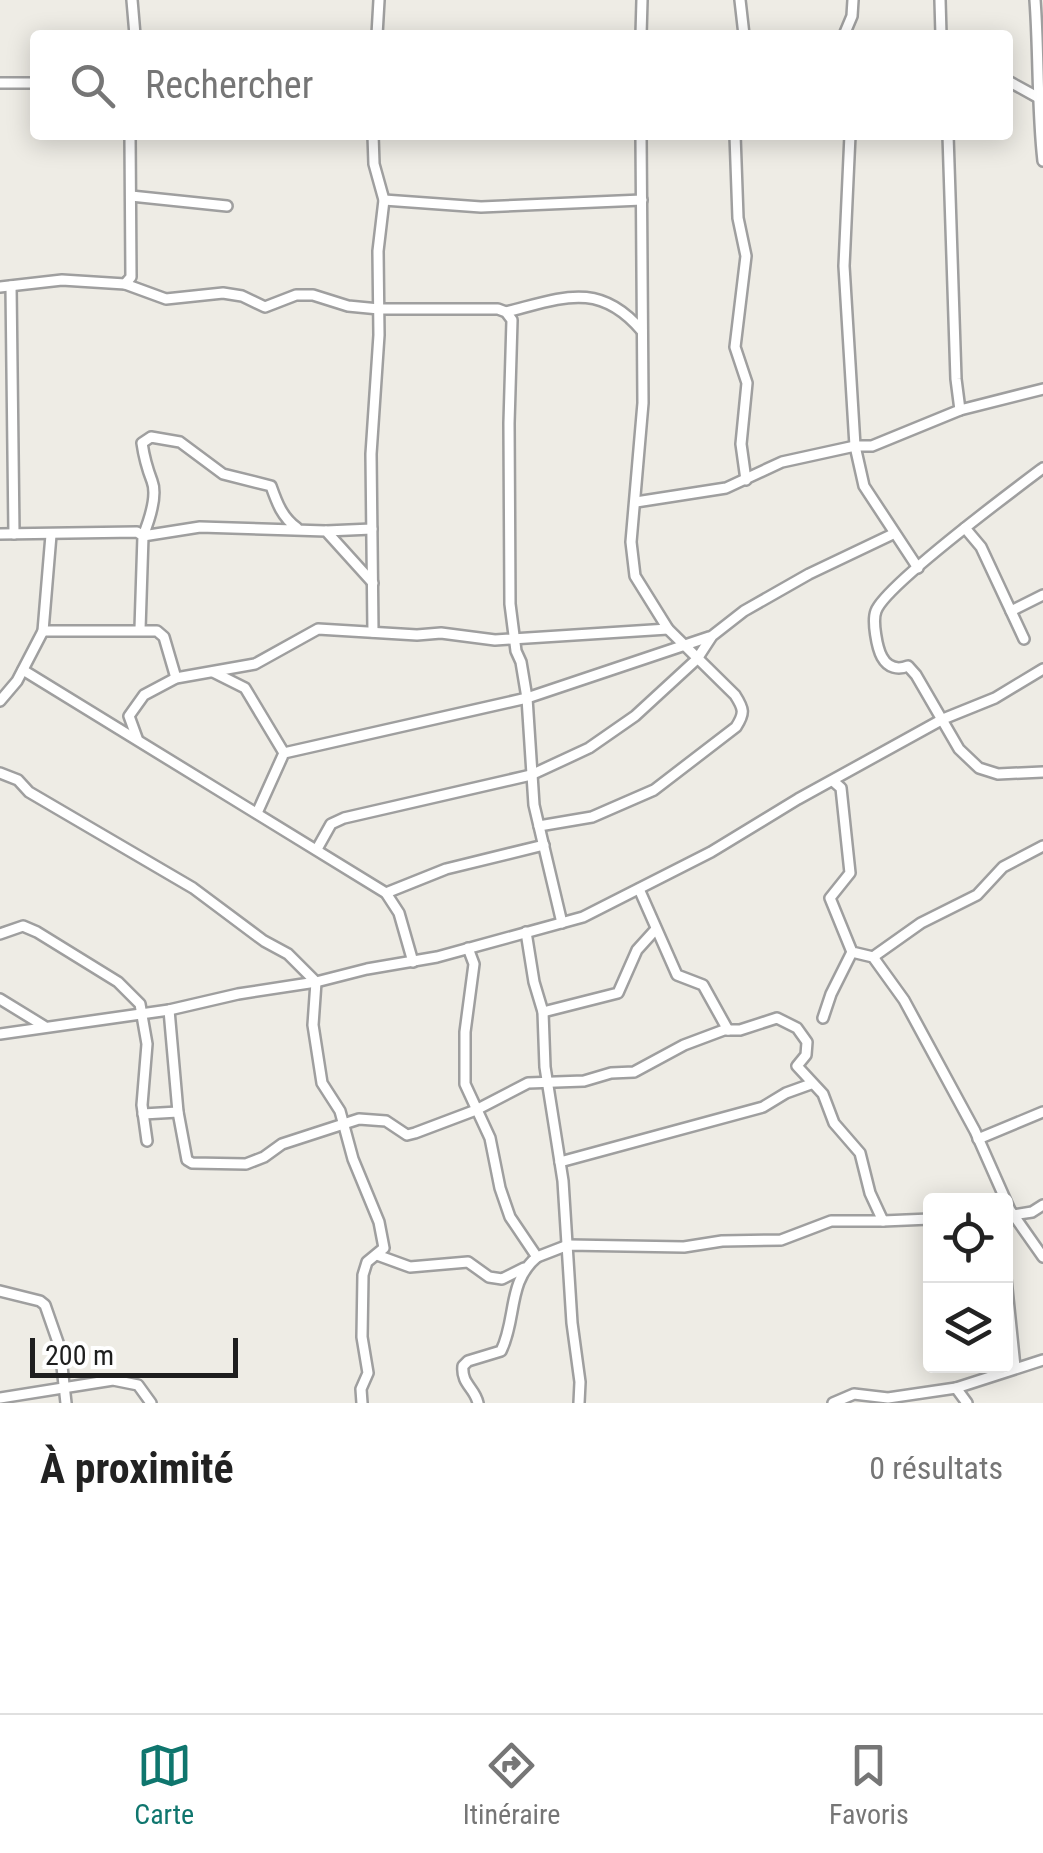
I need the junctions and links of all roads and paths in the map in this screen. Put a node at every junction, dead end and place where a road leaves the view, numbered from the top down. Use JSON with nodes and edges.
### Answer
{"nodes":[{"id":1,"x":132,"y":0,"type":"edge"},
{"id":2,"x":378,"y":0,"type":"edge"},
{"id":3,"x":642,"y":0,"type":"edge"},
{"id":4,"x":740,"y":0,"type":"edge"},
{"id":5,"x":853,"y":0,"type":"edge"},
{"id":6,"x":940,"y":0,"type":"edge"},
{"id":7,"x":1036,"y":0,"type":"edge"},
{"id":8,"x":135,"y":30,"type":"edge"},
{"id":9,"x":377,"y":30,"type":"edge"},
{"id":10,"x":641,"y":30,"type":"edge"},
{"id":11,"x":743,"y":30,"type":"edge"},
{"id":12,"x":846,"y":30,"type":"edge"},
{"id":13,"x":942,"y":30,"type":"edge"},
{"id":14,"x":0,"y":83,"type":"edge"},
{"id":15,"x":30,"y":83,"type":"edge"},
{"id":16,"x":1013,"y":84,"type":"edge"},
{"id":17,"x":1039,"y":98,"type":"junction"},
{"id":18,"x":1041,"y":115,"type":"edge"},
{"id":19,"x":130,"y":140,"type":"edge"},
{"id":20,"x":373,"y":140,"type":"edge"},
{"id":21,"x":642,"y":140,"type":"edge"},
{"id":22,"x":735,"y":140,"type":"edge"},
{"id":23,"x":850,"y":140,"type":"edge"},
{"id":24,"x":948,"y":140,"type":"edge"},
{"id":25,"x":1043,"y":162,"type":"edge"},
{"id":26,"x":130,"y":196,"type":"junction"},
{"id":27,"x":384,"y":200,"type":"junction"},
{"id":28,"x":642,"y":200,"type":"junction"},
{"id":29,"x":227,"y":206,"type":"dead end"},
{"id":30,"x":125,"y":284,"type":"junction"},
{"id":31,"x":5,"y":287,"type":"edge"},
{"id":32,"x":379,"y":310,"type":"junction"},
{"id":33,"x":506,"y":312,"type":"junction"},
{"id":34,"x":642,"y":332,"type":"junction"},
{"id":35,"x":1043,"y":389,"type":"edge"},
{"id":36,"x":960,"y":410,"type":"junction"},
{"id":37,"x":13,"y":432,"type":"junction"},
{"id":38,"x":0,"y":433,"type":"edge"},
{"id":39,"x":856,"y":446,"type":"junction"},
{"id":40,"x":1043,"y":468,"type":"edge"},
{"id":41,"x":746,"y":480,"type":"junction"},
{"id":42,"x":636,"y":502,"type":"junction"},
{"id":43,"x":297,"y":528,"type":"junction"},
{"id":44,"x":966,"y":528,"type":"junction"},
{"id":45,"x":372,"y":529,"type":"junction"},
{"id":46,"x":326,"y":531,"type":"junction"},
{"id":47,"x":0,"y":534,"type":"edge"},
{"id":48,"x":14,"y":534,"type":"junction"},
{"id":49,"x":893,"y":534,"type":"junction"},
{"id":50,"x":51,"y":535,"type":"junction"},
{"id":51,"x":144,"y":536,"type":"junction"},
{"id":52,"x":918,"y":568,"type":"junction"},
{"id":53,"x":373,"y":583,"type":"junction"},
{"id":54,"x":1043,"y":596,"type":"edge"},
{"id":55,"x":1011,"y":611,"type":"junction"},
{"id":56,"x":668,"y":629,"type":"junction"},
{"id":57,"x":43,"y":630,"type":"junction"},
{"id":58,"x":140,"y":630,"type":"junction"},
{"id":59,"x":373,"y":632,"type":"junction"},
{"id":60,"x":514,"y":636,"type":"junction"},
{"id":61,"x":712,"y":636,"type":"junction"},
{"id":62,"x":1024,"y":638,"type":"dead end"},
{"id":63,"x":684,"y":647,"type":"junction"},
{"id":64,"x":697,"y":659,"type":"junction"},
{"id":65,"x":1043,"y":669,"type":"edge"},
{"id":66,"x":23,"y":670,"type":"junction"},
{"id":67,"x":209,"y":671,"type":"junction"},
{"id":68,"x":176,"y":678,"type":"junction"},
{"id":69,"x":527,"y":698,"type":"junction"},
{"id":70,"x":0,"y":699,"type":"edge"},
{"id":71,"x":944,"y":720,"type":"junction"},
{"id":72,"x":137,"y":738,"type":"junction"},
{"id":73,"x":284,"y":753,"type":"junction"},
{"id":74,"x":1043,"y":772,"type":"edge"},
{"id":75,"x":0,"y":773,"type":"edge"},
{"id":76,"x":531,"y":775,"type":"junction"},
{"id":77,"x":833,"y":780,"type":"junction"},
{"id":78,"x":257,"y":813,"type":"junction"},
{"id":79,"x":538,"y":826,"type":"junction"},
{"id":80,"x":544,"y":845,"type":"junction"},
{"id":81,"x":1043,"y":846,"type":"edge"},
{"id":82,"x":318,"y":848,"type":"junction"},
{"id":83,"x":639,"y":890,"type":"junction"},
{"id":84,"x":386,"y":893,"type":"junction"},
{"id":85,"x":562,"y":924,"type":"junction"},
{"id":86,"x":656,"y":929,"type":"junction"},
{"id":87,"x":526,"y":932,"type":"junction"},
{"id":88,"x":0,"y":934,"type":"edge"},
{"id":89,"x":468,"y":948,"type":"junction"},
{"id":90,"x":852,"y":952,"type":"junction"},
{"id":91,"x":874,"y":957,"type":"junction"},
{"id":92,"x":413,"y":962,"type":"junction"},
{"id":93,"x":316,"y":982,"type":"junction"},
{"id":94,"x":0,"y":998,"type":"edge"},
{"id":95,"x":168,"y":1010,"type":"junction"},
{"id":96,"x":143,"y":1012,"type":"junction"},
{"id":97,"x":544,"y":1012,"type":"junction"},
{"id":98,"x":822,"y":1018,"type":"dead end"},
{"id":99,"x":46,"y":1027,"type":"junction"},
{"id":100,"x":728,"y":1030,"type":"junction"},
{"id":101,"x":0,"y":1034,"type":"edge"},
{"id":102,"x":549,"y":1082,"type":"junction"},
{"id":103,"x":811,"y":1084,"type":"junction"},
{"id":104,"x":476,"y":1110,"type":"junction"},
{"id":105,"x":178,"y":1112,"type":"junction"},
{"id":106,"x":1043,"y":1112,"type":"edge"},
{"id":107,"x":143,"y":1114,"type":"junction"},
{"id":108,"x":343,"y":1125,"type":"junction"},
{"id":109,"x":978,"y":1139,"type":"junction"},
{"id":110,"x":147,"y":1142,"type":"dead end"},
{"id":111,"x":560,"y":1162,"type":"junction"},
{"id":112,"x":998,"y":1186,"type":"junction"},
{"id":113,"x":998,"y":1193,"type":"edge"},
{"id":114,"x":1001,"y":1193,"type":"edge"},
{"id":115,"x":1043,"y":1205,"type":"edge"},
{"id":116,"x":1013,"y":1212,"type":"edge"},
{"id":117,"x":1013,"y":1216,"type":"edge"},
{"id":118,"x":923,"y":1219,"type":"edge"},
{"id":119,"x":883,"y":1221,"type":"junction"},
{"id":120,"x":568,"y":1245,"type":"junction"},
{"id":121,"x":377,"y":1255,"type":"junction"},
{"id":122,"x":537,"y":1257,"type":"junction"},
{"id":123,"x":1043,"y":1258,"type":"edge"},
{"id":124,"x":524,"y":1268,"type":"junction"},
{"id":125,"x":1006,"y":1283,"type":"edge"},
{"id":126,"x":0,"y":1291,"type":"edge"},
{"id":127,"x":1043,"y":1360,"type":"edge"},
{"id":128,"x":1015,"y":1367,"type":"junction"},
{"id":129,"x":64,"y":1388,"type":"junction"},
{"id":130,"x":956,"y":1388,"type":"junction"},
{"id":131,"x":0,"y":1398,"type":"edge"},
{"id":132,"x":66,"y":1403,"type":"edge"},
{"id":133,"x":151,"y":1403,"type":"edge"},
{"id":134,"x":362,"y":1403,"type":"edge"},
{"id":135,"x":478,"y":1403,"type":"edge"},
{"id":136,"x":578,"y":1403,"type":"edge"},
{"id":137,"x":833,"y":1403,"type":"edge"},
{"id":138,"x":967,"y":1403,"type":"edge"}],
"edges":[{"from":1,"to":8,"type":"street"},
{"from":2,"to":9,"type":"street"},
{"from":3,"to":10,"type":"street"},
{"from":4,"to":11,"type":"street"},
{"from":5,"to":12,"type":"street"},
{"from":6,"to":13,"type":"street"},
{"from":7,"to":17,"type":"street"},
{"from":14,"to":15,"type":"street"},
{"from":16,"to":17,"type":"street"},
{"from":17,"to":18,"type":"street"},
{"from":18,"to":25,"type":"street"},
{"from":19,"to":26,"type":"street"},
{"from":20,"to":27,"type":"street"},
{"from":21,"to":28,"type":"street"},
{"from":22,"to":41,"type":"street"},
{"from":23,"to":39,"type":"street"},
{"from":24,"to":36,"type":"street"},
{"from":26,"to":29,"type":"street"},
{"from":26,"to":30,"type":"street"},
{"from":27,"to":28,"type":"street"},
{"from":27,"to":32,"type":"street"},
{"from":28,"to":34,"type":"street"},
{"from":30,"to":31,"type":"street"},
{"from":30,"to":32,"type":"street"},
{"from":31,"to":37,"type":"street"},
{"from":32,"to":33,"type":"street"},
{"from":32,"to":45,"type":"street"},
{"from":33,"to":34,"type":"street"},
{"from":33,"to":60,"type":"street"},
{"from":34,"to":42,"type":"street"},
{"from":35,"to":36,"type":"street"},
{"from":36,"to":39,"type":"street"},
{"from":37,"to":38,"type":"street"},
{"from":37,"to":48,"type":"street"},
{"from":39,"to":41,"type":"street"},
{"from":39,"to":49,"type":"street"},
{"from":40,"to":44,"type":"street"},
{"from":41,"to":42,"type":"street"},
{"from":42,"to":56,"type":"street"},
{"from":43,"to":46,"type":"street"},
{"from":43,"to":51,"type":"street"},
{"from":43,"to":51,"type":"street"},
{"from":44,"to":52,"type":"street"},
{"from":44,"to":55,"type":"street"},
{"from":45,"to":46,"type":"street"},
{"from":45,"to":53,"type":"street"},
{"from":46,"to":53,"type":"street"},
{"from":47,"to":48,"type":"street"},
{"from":48,"to":50,"type":"street"},
{"from":49,"to":52,"type":"street"},
{"from":49,"to":61,"type":"street"},
{"from":50,"to":51,"type":"street"},
{"from":50,"to":57,"type":"street"},
{"from":51,"to":58,"type":"street"},
{"from":52,"to":71,"type":"street"},
{"from":53,"to":59,"type":"street"},
{"from":54,"to":55,"type":"street"},
{"from":55,"to":62,"type":"street"},
{"from":56,"to":60,"type":"street"},
{"from":56,"to":63,"type":"street"},
{"from":57,"to":58,"type":"street"},
{"from":57,"to":66,"type":"street"},
{"from":58,"to":68,"type":"street"},
{"from":59,"to":60,"type":"street"},
{"from":59,"to":67,"type":"street"},
{"from":60,"to":69,"type":"street"},
{"from":61,"to":63,"type":"street"},
{"from":61,"to":64,"type":"street"},
{"from":63,"to":64,"type":"street"},
{"from":63,"to":69,"type":"street"},
{"from":64,"to":76,"type":"street"},
{"from":64,"to":79,"type":"street"},
{"from":65,"to":71,"type":"street"},
{"from":66,"to":70,"type":"street"},
{"from":66,"to":72,"type":"street"},
{"from":67,"to":68,"type":"street"},
{"from":67,"to":73,"type":"street"},
{"from":68,"to":72,"type":"street"},
{"from":69,"to":73,"type":"street"},
{"from":69,"to":76,"type":"street"},
{"from":71,"to":74,"type":"street"},
{"from":71,"to":77,"type":"street"},
{"from":72,"to":78,"type":"street"},
{"from":73,"to":78,"type":"street"},
{"from":75,"to":93,"type":"street"},
{"from":76,"to":79,"type":"street"},
{"from":76,"to":82,"type":"street"},
{"from":77,"to":83,"type":"street"},
{"from":77,"to":90,"type":"street"},
{"from":78,"to":82,"type":"street"},
{"from":79,"to":80,"type":"street"},
{"from":80,"to":84,"type":"street"},
{"from":80,"to":85,"type":"street"},
{"from":81,"to":91,"type":"street"},
{"from":82,"to":84,"type":"street"},
{"from":83,"to":85,"type":"street"},
{"from":83,"to":86,"type":"street"},
{"from":84,"to":92,"type":"street"},
{"from":85,"to":87,"type":"street"},
{"from":86,"to":97,"type":"street"},
{"from":86,"to":100,"type":"street"},
{"from":87,"to":89,"type":"street"},
{"from":87,"to":97,"type":"street"},
{"from":88,"to":96,"type":"street"},
{"from":89,"to":92,"type":"street"},
{"from":89,"to":104,"type":"street"},
{"from":90,"to":91,"type":"street"},
{"from":90,"to":98,"type":"street"},
{"from":91,"to":109,"type":"street"},
{"from":92,"to":93,"type":"street"},
{"from":93,"to":95,"type":"street"},
{"from":93,"to":108,"type":"street"},
{"from":94,"to":99,"type":"street"},
{"from":95,"to":96,"type":"street"},
{"from":95,"to":105,"type":"street"},
{"from":96,"to":99,"type":"street"},
{"from":96,"to":107,"type":"street"},
{"from":97,"to":102,"type":"street"},
{"from":99,"to":101,"type":"street"},
{"from":100,"to":102,"type":"street"},
{"from":100,"to":103,"type":"street"},
{"from":102,"to":104,"type":"street"},
{"from":102,"to":111,"type":"street"},
{"from":103,"to":111,"type":"street"},
{"from":103,"to":119,"type":"street"},
{"from":104,"to":108,"type":"street"},
{"from":104,"to":122,"type":"street"},
{"from":105,"to":107,"type":"street"},
{"from":105,"to":108,"type":"street"},
{"from":106,"to":109,"type":"street"},
{"from":107,"to":110,"type":"street"},
{"from":108,"to":121,"type":"street"},
{"from":109,"to":112,"type":"street"},
{"from":111,"to":120,"type":"street"},
{"from":112,"to":113,"type":"street"},
{"from":112,"to":114,"type":"street"},
{"from":115,"to":116,"type":"street"},
{"from":117,"to":123,"type":"street"},
{"from":118,"to":119,"type":"street"},
{"from":119,"to":120,"type":"street"},
{"from":120,"to":122,"type":"street"},
{"from":120,"to":136,"type":"street"},
{"from":121,"to":124,"type":"street"},
{"from":121,"to":134,"type":"street"},
{"from":122,"to":124,"type":"street"},
{"from":124,"to":135,"type":"street"},
{"from":125,"to":128,"type":"street"},
{"from":126,"to":129,"type":"street"},
{"from":127,"to":128,"type":"street"},
{"from":128,"to":130,"type":"street"},
{"from":129,"to":131,"type":"street"},
{"from":129,"to":132,"type":"street"},
{"from":129,"to":133,"type":"street"},
{"from":130,"to":137,"type":"street"},
{"from":130,"to":138,"type":"street"}]}
